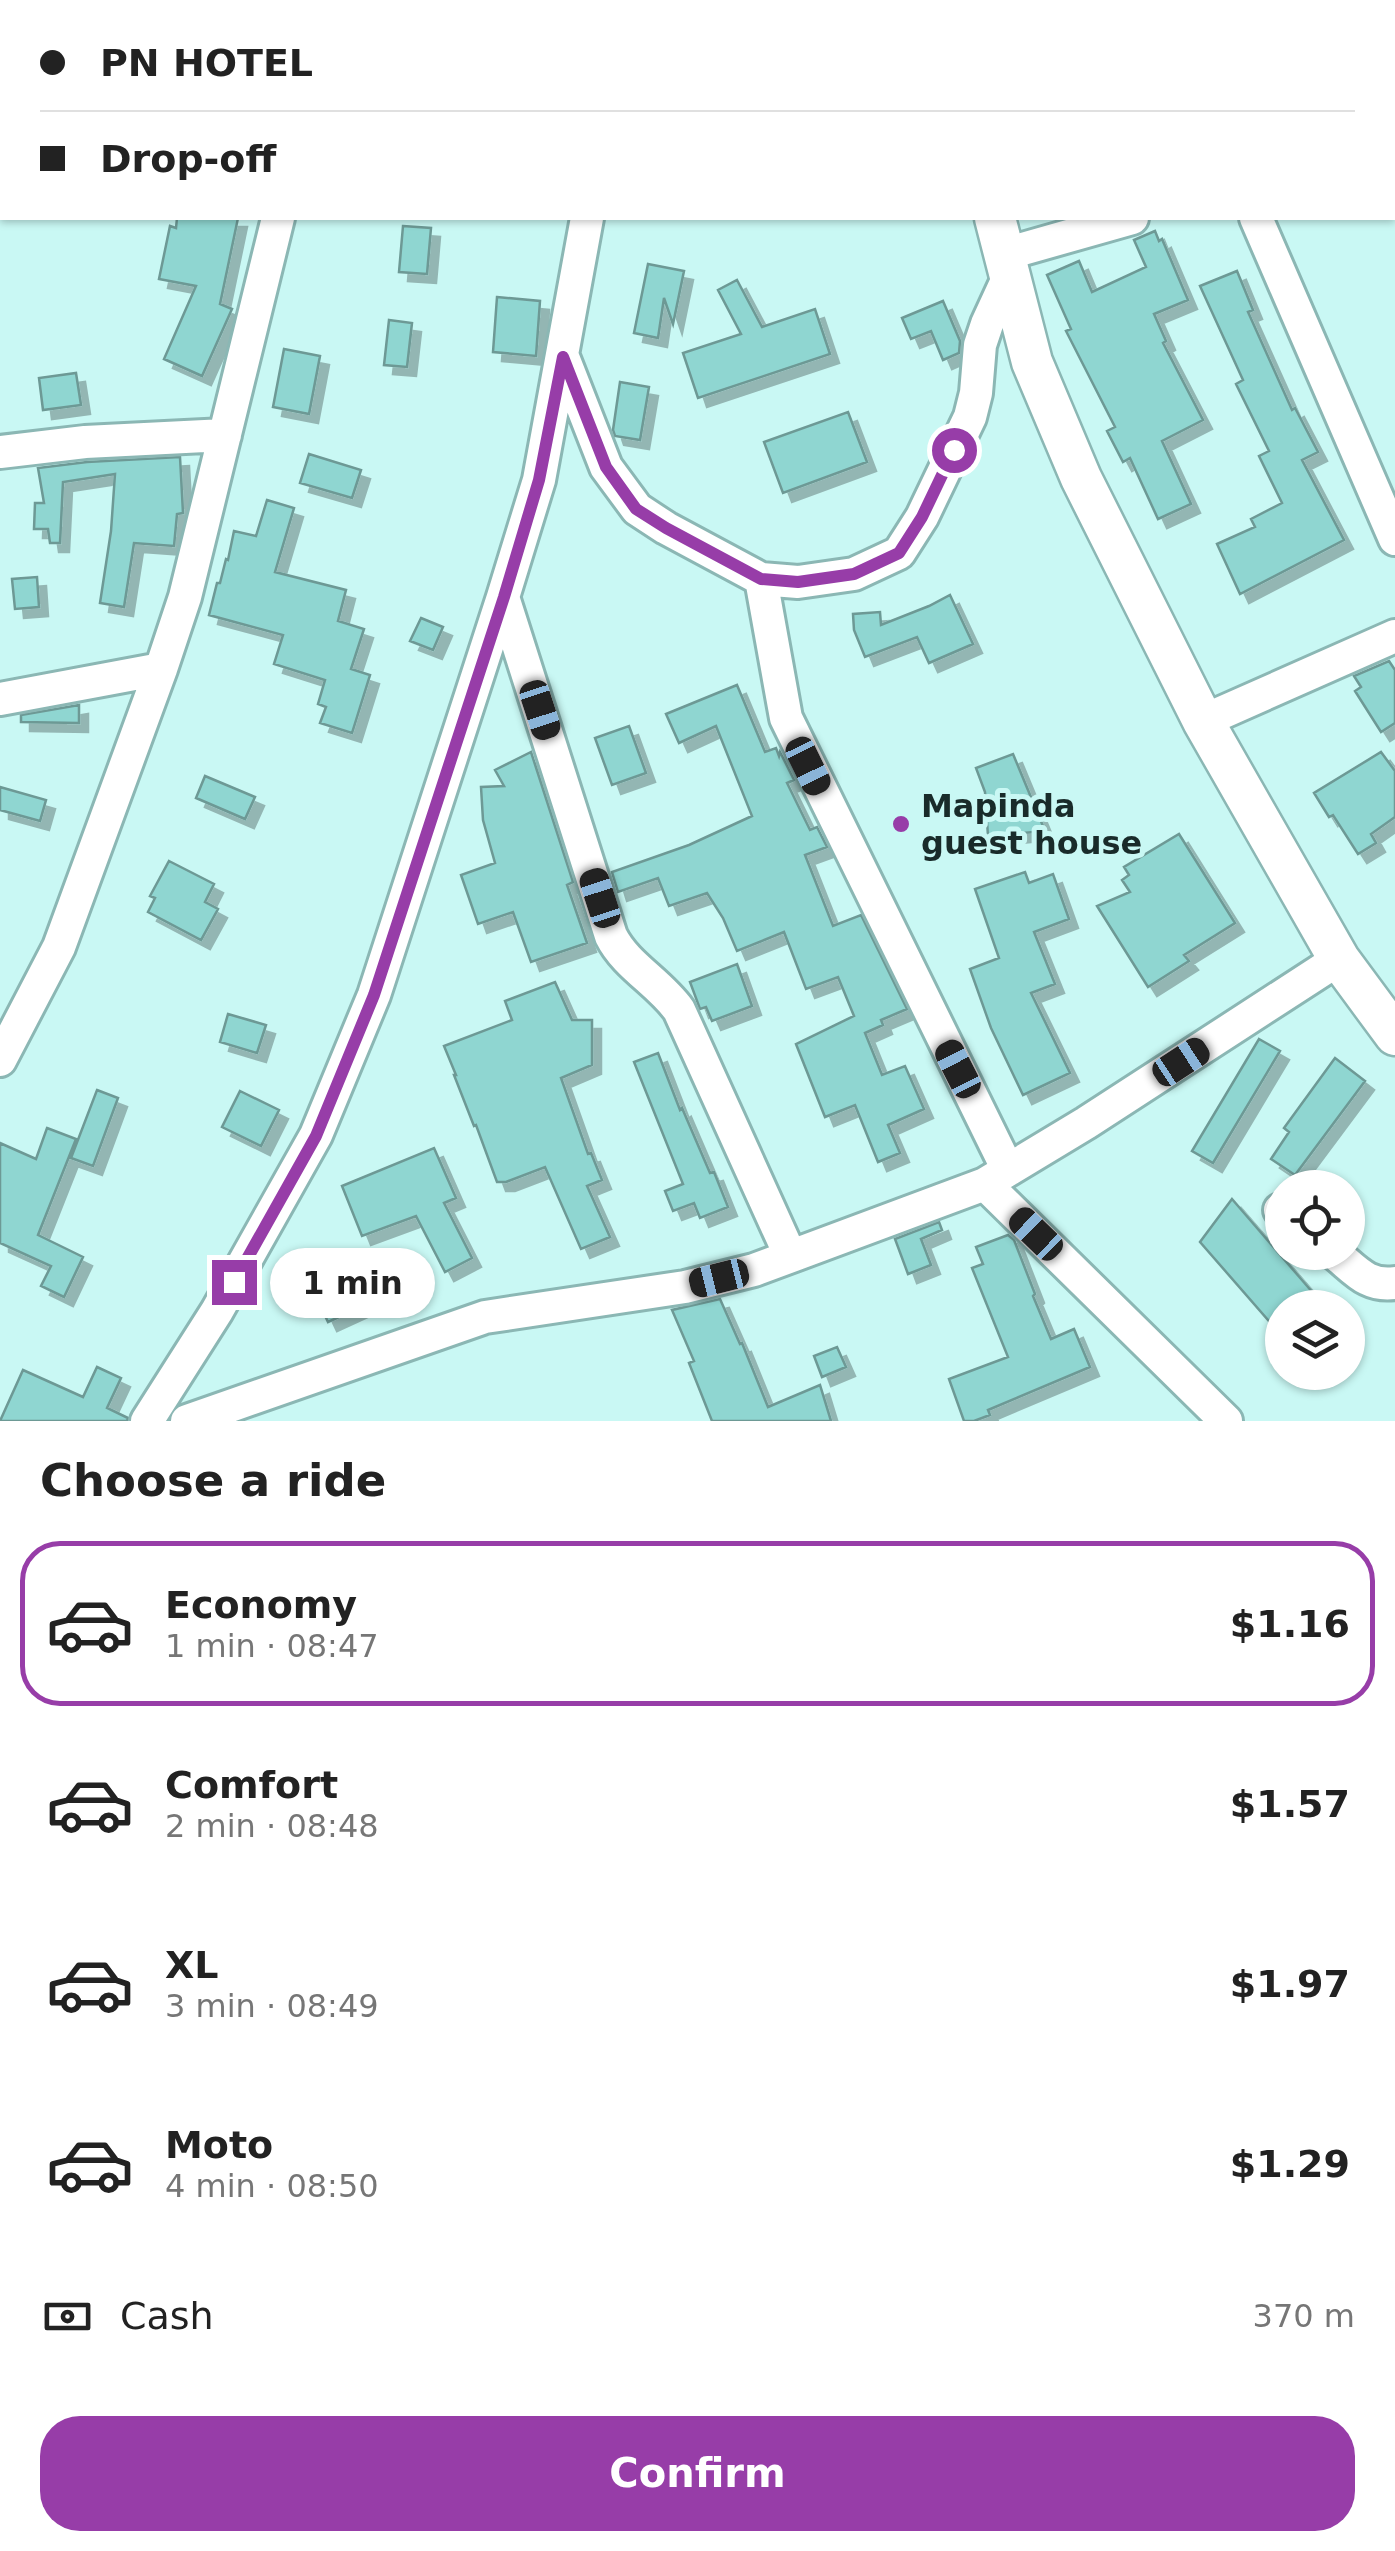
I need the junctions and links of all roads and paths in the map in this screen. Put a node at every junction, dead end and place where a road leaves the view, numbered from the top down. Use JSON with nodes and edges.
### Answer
{"nodes":[{"id":1,"x":278,"y":220,"type":"edge"},
{"id":2,"x":587,"y":220,"type":"edge"},
{"id":3,"x":1123,"y":220,"type":"edge"},
{"id":4,"x":1257,"y":220,"type":"edge"},
{"id":5,"x":1003,"y":248,"type":"edge"},
{"id":6,"x":563,"y":357,"type":"junction"},
{"id":7,"x":224,"y":435,"type":"junction"},
{"id":8,"x":0,"y":452,"type":"edge"},
{"id":9,"x":1395,"y":539,"type":"edge"},
{"id":10,"x":761,"y":579,"type":"junction"},
{"id":11,"x":504,"y":597,"type":"junction"},
{"id":12,"x":1395,"y":636,"type":"edge"},
{"id":13,"x":161,"y":670,"type":"junction"},
{"id":14,"x":0,"y":699,"type":"edge"},
{"id":15,"x":1203,"y":720,"type":"junction"},
{"id":16,"x":1339,"y":959,"type":"junction"},
{"id":17,"x":1395,"y":1034,"type":"edge"},
{"id":18,"x":0,"y":1060,"type":"edge"},
{"id":19,"x":996,"y":1177,"type":"junction"},
{"id":20,"x":790,"y":1255,"type":"junction"},
{"id":21,"x":1358,"y":1270,"type":"edge"},
{"id":22,"x":1395,"y":1283,"type":"edge"},
{"id":23,"x":1221,"y":1416,"type":"edge"},
{"id":24,"x":147,"y":1421,"type":"edge"},
{"id":25,"x":187,"y":1421,"type":"edge"},
{"id":26,"x":1184,"y":1421,"type":"edge"}],
"edges":[{"from":1,"to":7,"type":"street"},
{"from":2,"to":6,"type":"street"},
{"from":3,"to":5,"type":"street"},
{"from":4,"to":9,"type":"street"},
{"from":5,"to":10,"type":"street"},
{"from":5,"to":15,"type":"street"},
{"from":6,"to":10,"type":"street"},
{"from":6,"to":11,"type":"street"},
{"from":7,"to":8,"type":"street"},
{"from":7,"to":13,"type":"street"},
{"from":10,"to":19,"type":"street"},
{"from":11,"to":20,"type":"street"},
{"from":11,"to":24,"type":"street"},
{"from":12,"to":15,"type":"street"},
{"from":13,"to":14,"type":"street"},
{"from":13,"to":18,"type":"street"},
{"from":15,"to":16,"type":"street"},
{"from":16,"to":17,"type":"street"},
{"from":16,"to":19,"type":"street"},
{"from":19,"to":20,"type":"street"},
{"from":19,"to":23,"type":"street"},
{"from":20,"to":25,"type":"street"},
{"from":21,"to":22,"type":"street"},
{"from":23,"to":26,"type":"street"}]}
